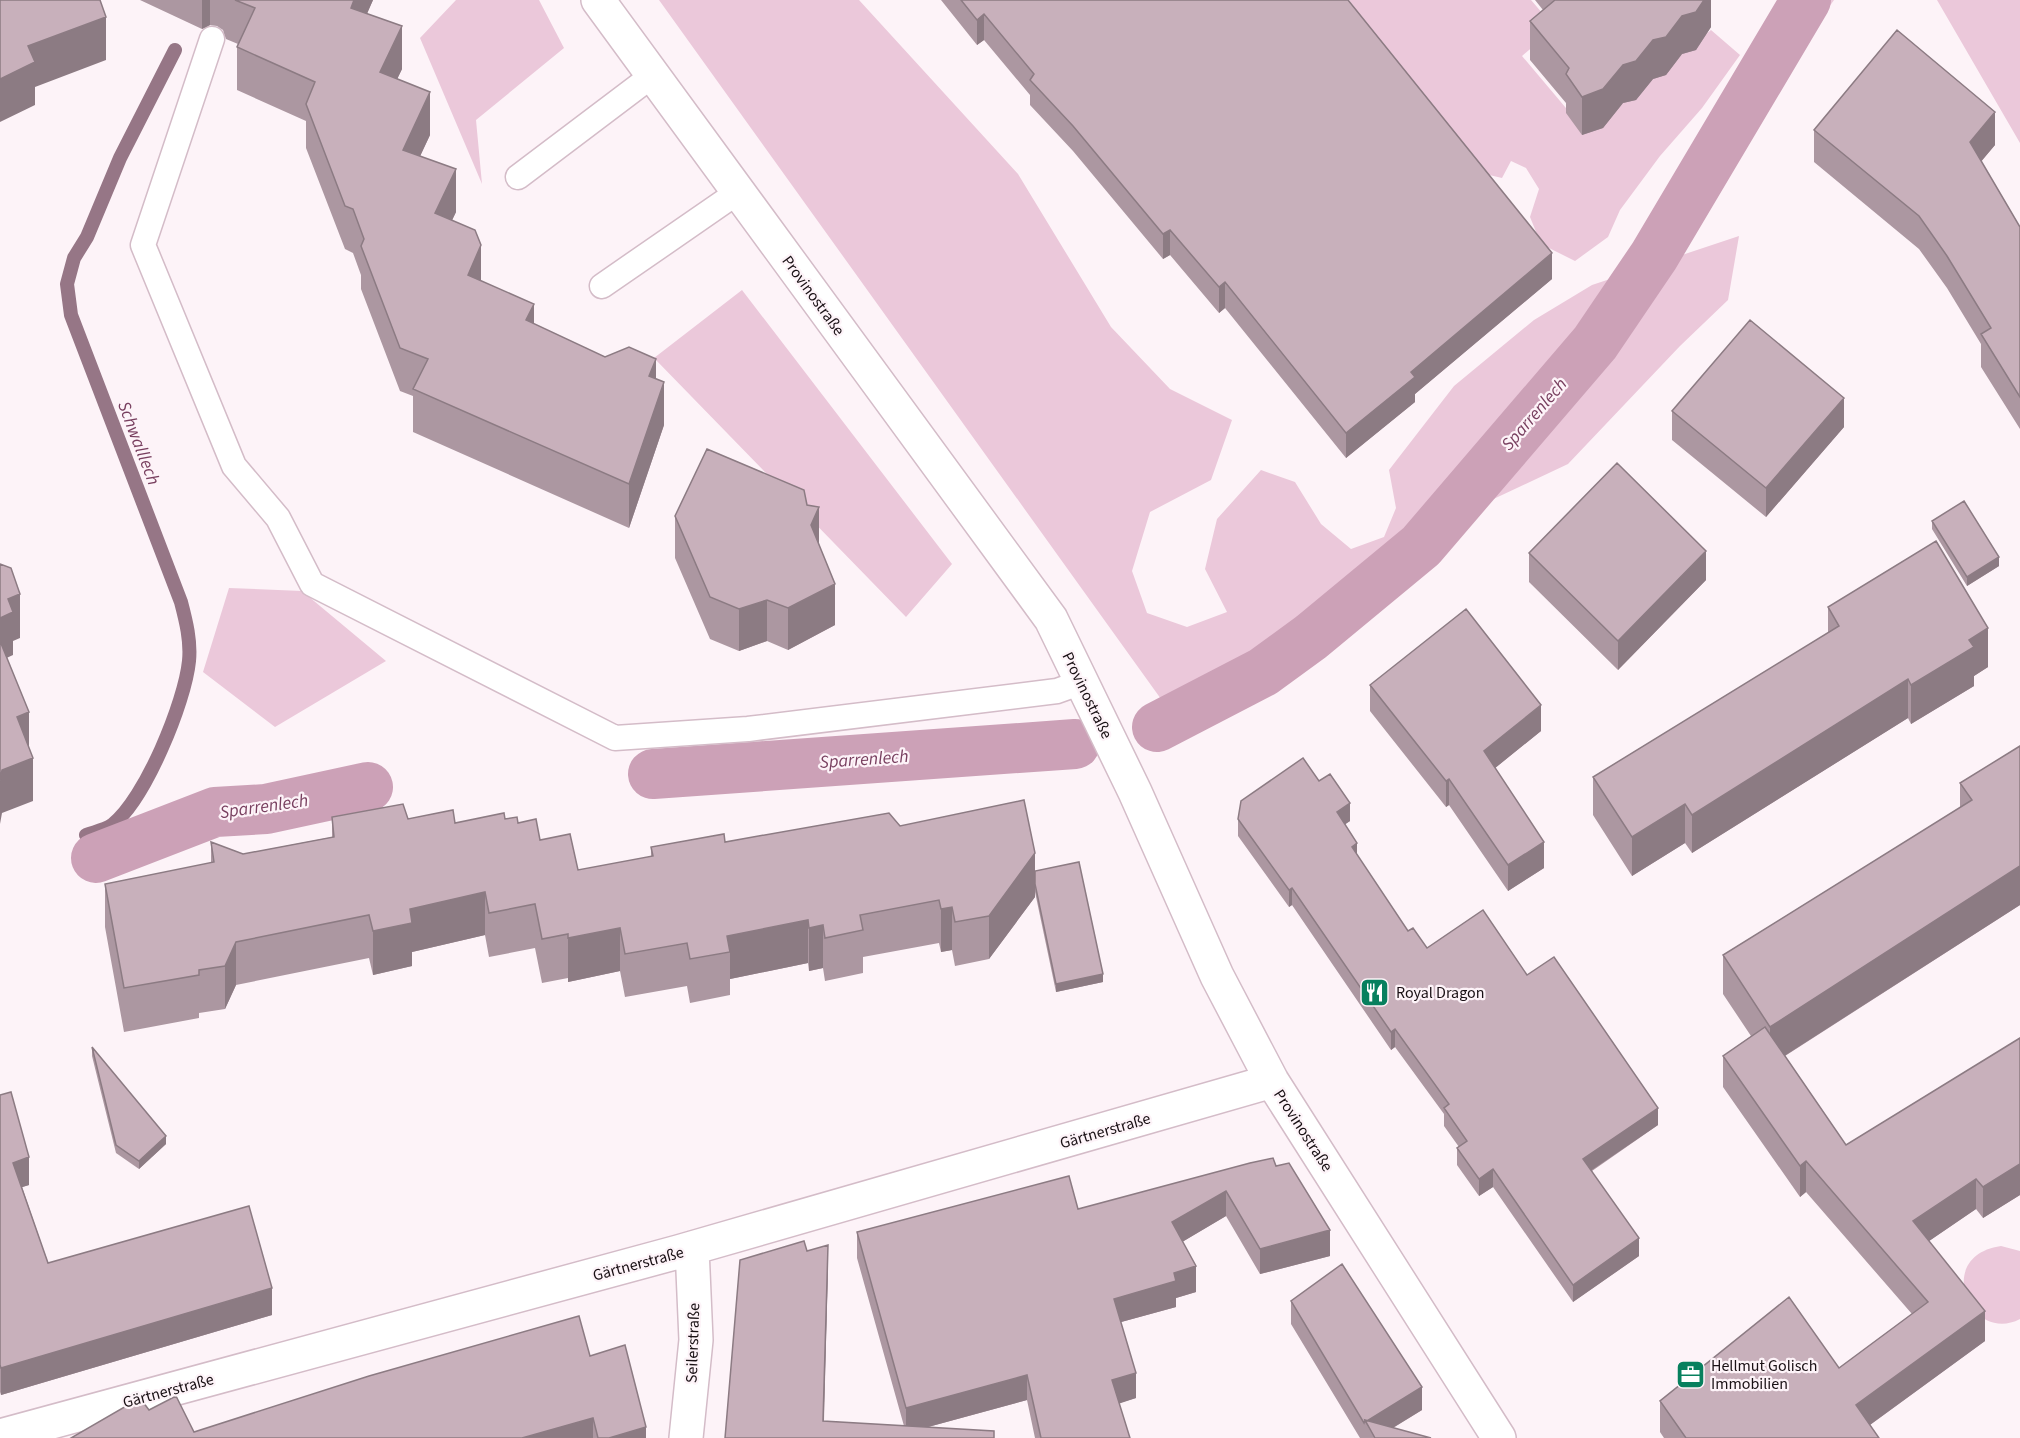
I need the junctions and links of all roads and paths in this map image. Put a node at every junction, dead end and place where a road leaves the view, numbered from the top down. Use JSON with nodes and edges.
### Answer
{"nodes":[{"id":1,"x":598,"y":0,"type":"edge"},
{"id":2,"x":212,"y":39,"type":"dead end"},
{"id":3,"x":653,"y":75,"type":"junction"},
{"id":4,"x":518,"y":177,"type":"dead end"},
{"id":5,"x":738,"y":192,"type":"junction"},
{"id":6,"x":602,"y":286,"type":"dead end"},
{"id":7,"x":1082,"y":682,"type":"junction"},
{"id":8,"x":1272,"y":1081,"type":"junction"},
{"id":9,"x":692,"y":1248,"type":"junction"},
{"id":10,"x":0,"y":1436,"type":"edge"},
{"id":11,"x":686,"y":1438,"type":"edge"},
{"id":12,"x":1499,"y":1438,"type":"edge"}],
"edges":[{"from":1,"to":3,"type":"street","name":"Provinostraße"},
{"from":2,"to":7,"type":"lane"},
{"from":3,"to":4,"type":"lane"},
{"from":3,"to":5,"type":"street","name":"Provinostraße"},
{"from":5,"to":6,"type":"lane"},
{"from":5,"to":7,"type":"street","name":"Provinostraße"},
{"from":7,"to":8,"type":"street","name":"Provinostraße"},
{"from":8,"to":9,"type":"street","name":"Gärtnerstraße"},
{"from":8,"to":12,"type":"street","name":"Provinostraße"},
{"from":9,"to":10,"type":"street","name":"Gärtnerstraße"},
{"from":9,"to":11,"type":"street","name":"Seilerstraße"}]}
